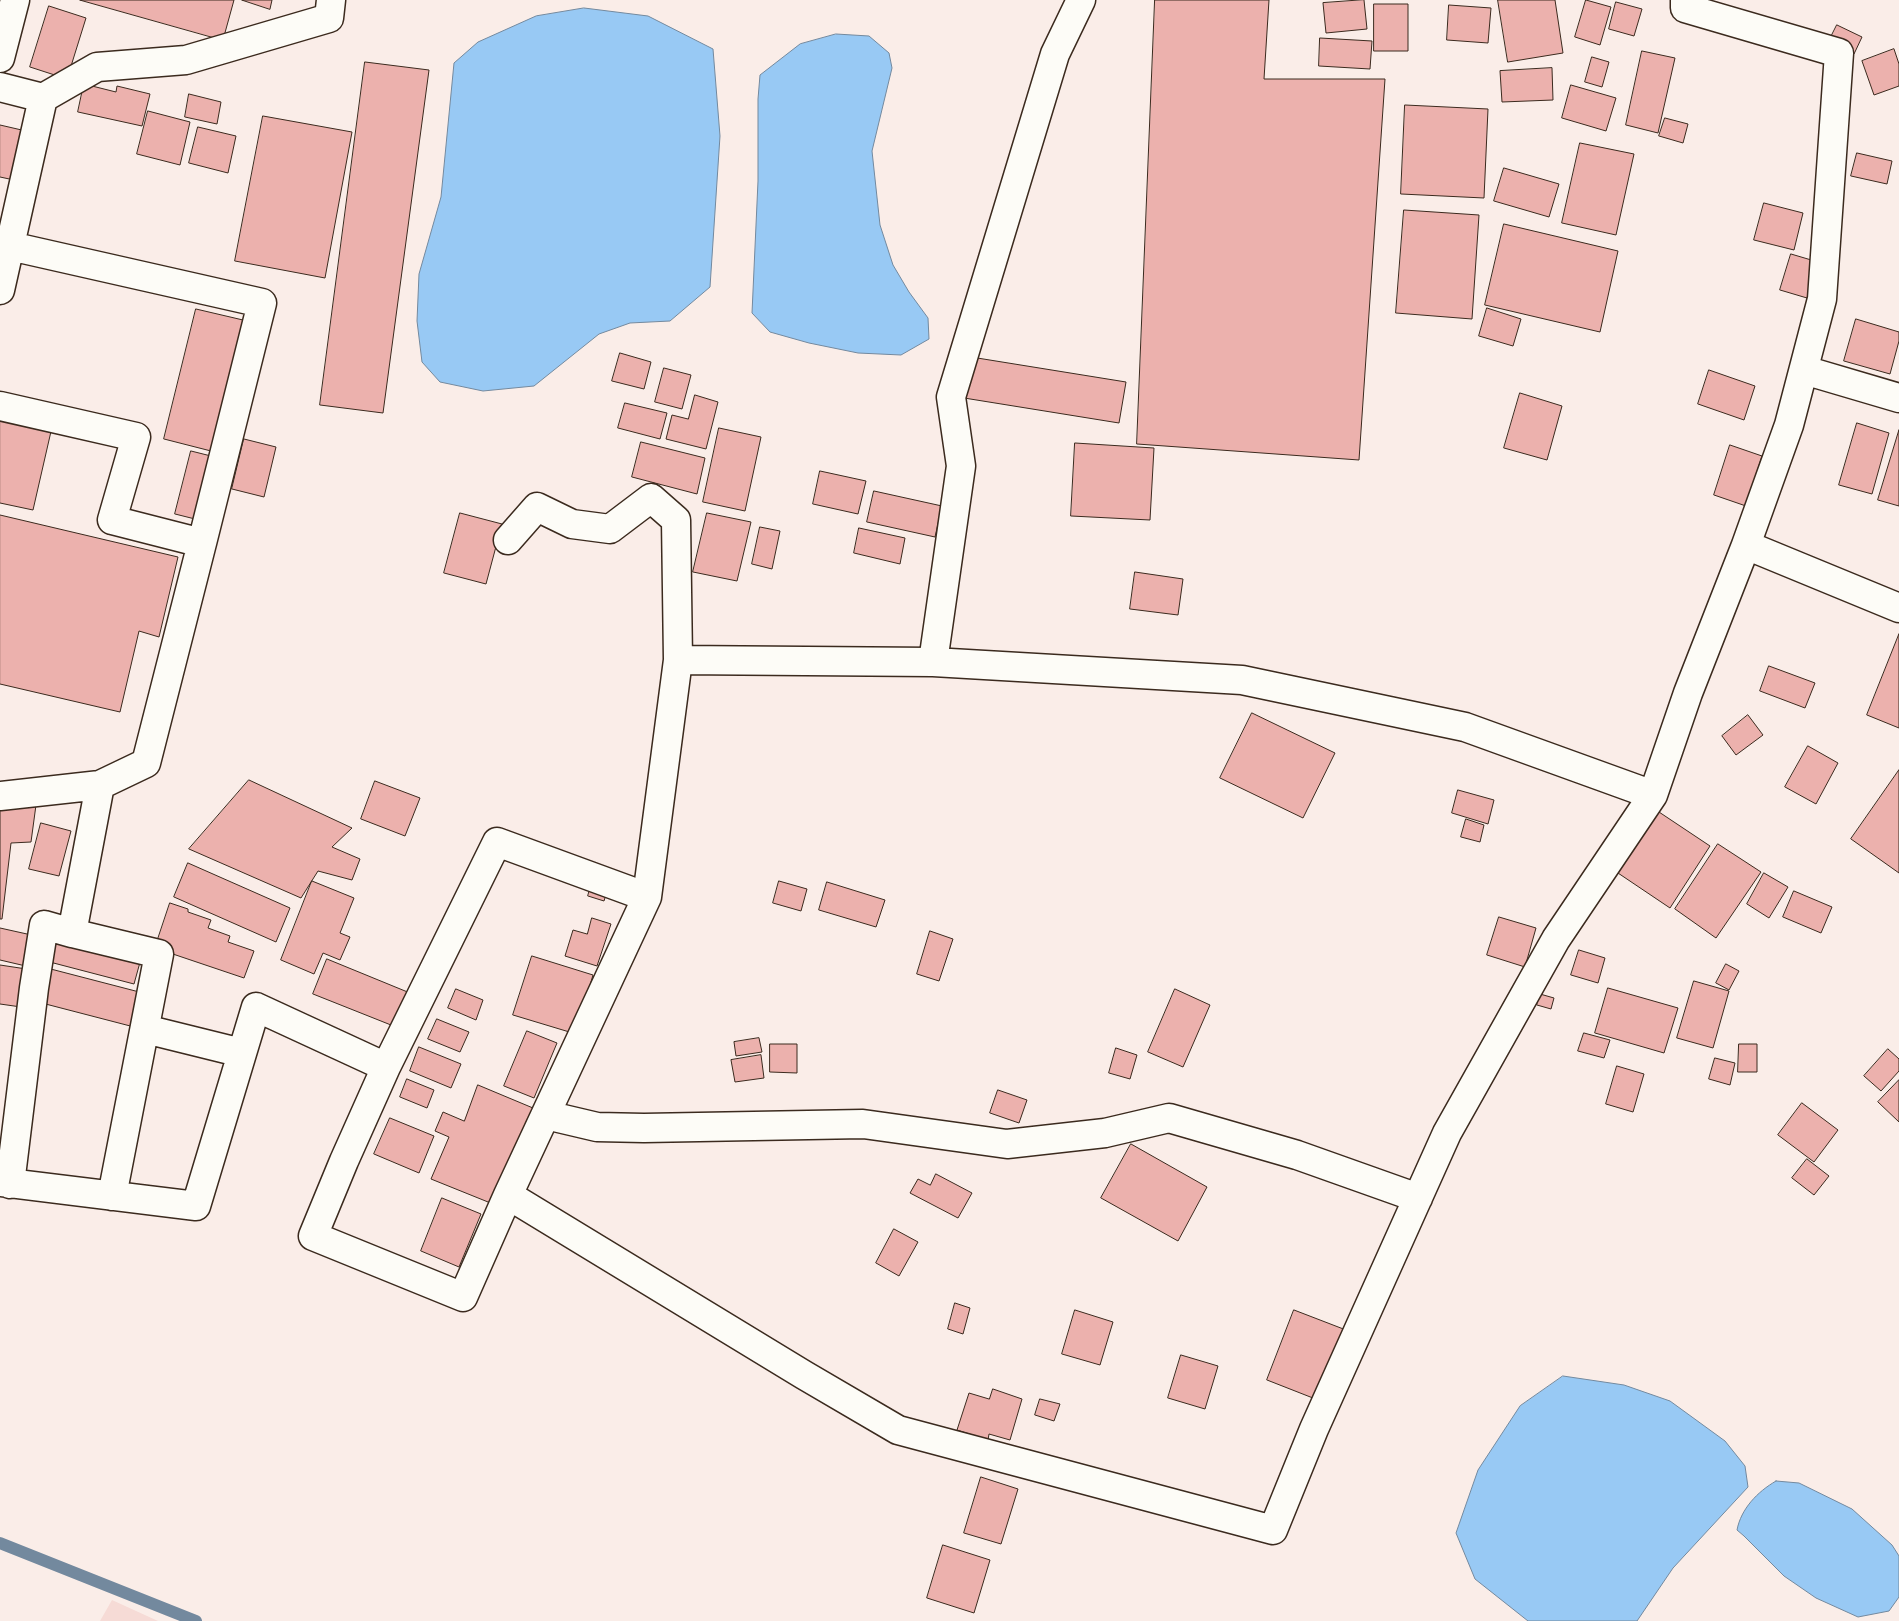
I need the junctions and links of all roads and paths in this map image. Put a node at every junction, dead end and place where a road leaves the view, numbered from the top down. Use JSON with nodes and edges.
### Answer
{"nodes":[{"id":1,"x":15,"y":0,"type":"edge"},
{"id":2,"x":331,"y":0,"type":"edge"},
{"id":3,"x":1081,"y":0,"type":"edge"},
{"id":4,"x":1685,"y":0,"type":"edge"},
{"id":5,"x":0,"y":58,"type":"edge"},
{"id":6,"x":0,"y":87,"type":"edge"},
{"id":7,"x":43,"y":98,"type":"junction"},
{"id":8,"x":10,"y":246,"type":"junction"},
{"id":9,"x":0,"y":290,"type":"edge"},
{"id":10,"x":1804,"y":370,"type":"junction"},
{"id":11,"x":1899,"y":398,"type":"edge"},
{"id":12,"x":0,"y":406,"type":"edge"},
{"id":13,"x":508,"y":540,"type":"dead end"},
{"id":14,"x":202,"y":543,"type":"junction"},
{"id":15,"x":1746,"y":545,"type":"junction"},
{"id":16,"x":1899,"y":608,"type":"edge"},
{"id":17,"x":678,"y":660,"type":"junction"},
{"id":18,"x":933,"y":662,"type":"junction"},
{"id":19,"x":100,"y":785,"type":"junction"},
{"id":20,"x":1653,"y":795,"type":"junction"},
{"id":21,"x":0,"y":796,"type":"edge"},
{"id":22,"x":647,"y":898,"type":"junction"},
{"id":23,"x":72,"y":933,"type":"junction"},
{"id":24,"x":144,"y":1029,"type":"junction"},
{"id":25,"x":242,"y":1053,"type":"junction"},
{"id":26,"x":386,"y":1067,"type":"junction"},
{"id":27,"x":546,"y":1115,"type":"junction"},
{"id":28,"x":5,"y":1183,"type":"edge"},
{"id":29,"x":508,"y":1195,"type":"junction"},
{"id":30,"x":112,"y":1196,"type":"junction"},
{"id":31,"x":1418,"y":1198,"type":"junction"}],
"edges":[{"from":1,"to":5,"type":"street"},
{"from":2,"to":7,"type":"street"},
{"from":3,"to":18,"type":"street"},
{"from":4,"to":10,"type":"street"},
{"from":6,"to":7,"type":"street"},
{"from":7,"to":8,"type":"street"},
{"from":8,"to":9,"type":"street"},
{"from":8,"to":14,"type":"street"},
{"from":10,"to":11,"type":"street"},
{"from":10,"to":15,"type":"street"},
{"from":12,"to":14,"type":"street"},
{"from":13,"to":17,"type":"street"},
{"from":14,"to":19,"type":"street"},
{"from":15,"to":16,"type":"street"},
{"from":15,"to":20,"type":"street"},
{"from":17,"to":18,"type":"street"},
{"from":17,"to":22,"type":"street"},
{"from":18,"to":20,"type":"street"},
{"from":19,"to":21,"type":"street"},
{"from":19,"to":23,"type":"street"},
{"from":20,"to":31,"type":"street"},
{"from":22,"to":26,"type":"street"},
{"from":22,"to":27,"type":"street"},
{"from":23,"to":24,"type":"street"},
{"from":23,"to":28,"type":"street"},
{"from":24,"to":25,"type":"street"},
{"from":24,"to":30,"type":"street"},
{"from":25,"to":26,"type":"street"},
{"from":25,"to":30,"type":"street"},
{"from":26,"to":29,"type":"street"},
{"from":27,"to":29,"type":"street"},
{"from":27,"to":31,"type":"street"},
{"from":28,"to":30,"type":"street"},
{"from":29,"to":31,"type":"street"}]}
